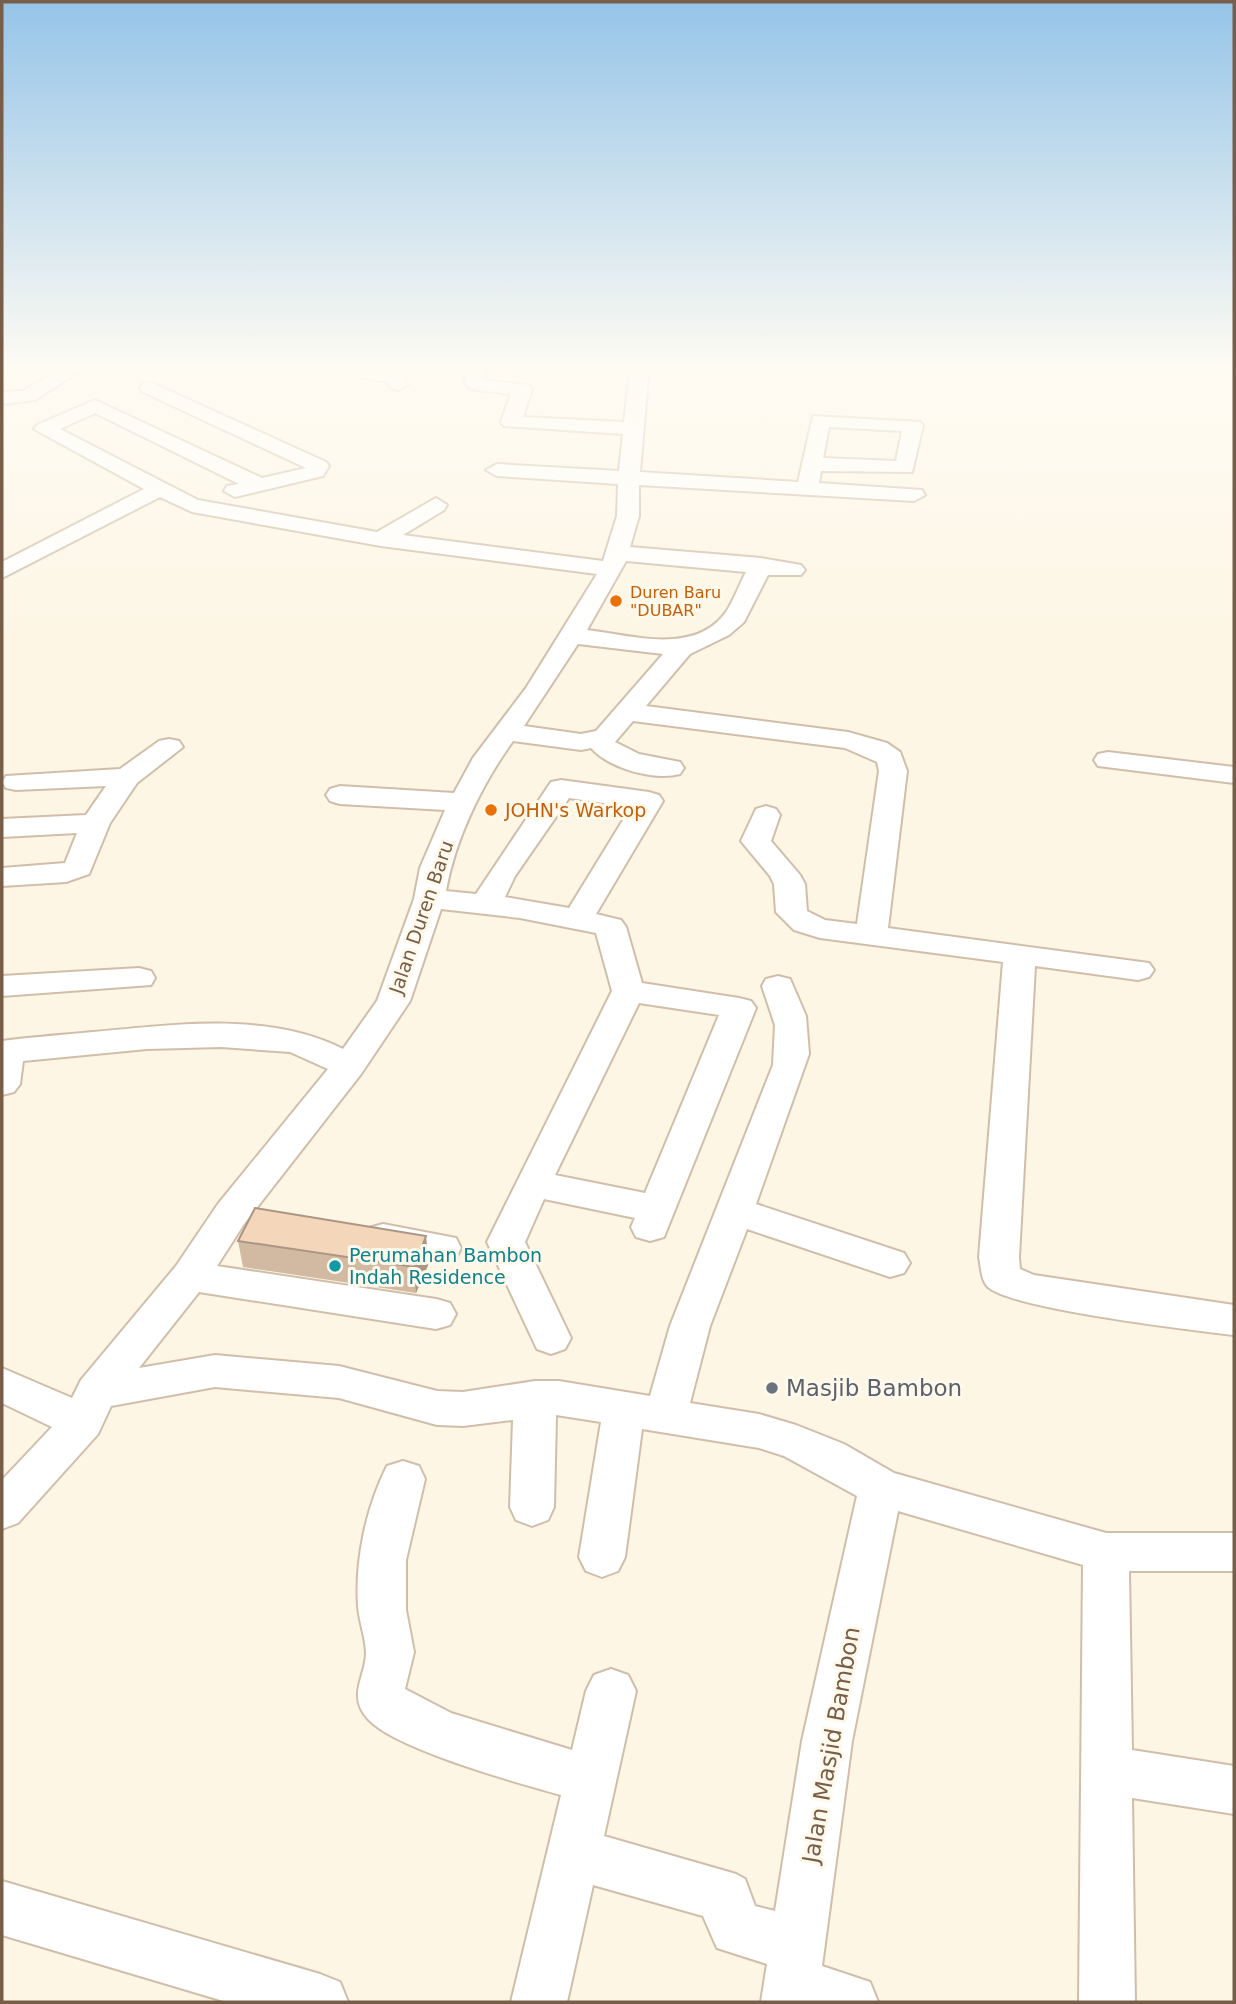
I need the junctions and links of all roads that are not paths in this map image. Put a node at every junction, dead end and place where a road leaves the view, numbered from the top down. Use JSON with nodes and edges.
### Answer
{"nodes":[{"id":1,"x":72,"y":459,"type":"edge"},
{"id":2,"x":100,"y":459,"type":"edge"},
{"id":3,"x":204,"y":459,"type":"edge"},
{"id":4,"x":302,"y":459,"type":"edge"},
{"id":5,"x":632,"y":459,"type":"edge"},
{"id":6,"x":813,"y":459,"type":"edge"},
{"id":7,"x":907,"y":459,"type":"edge"},
{"id":8,"x":108,"y":463,"type":"junction"},
{"id":9,"x":812,"y":464,"type":"junction"},
{"id":10,"x":497,"y":470,"type":"dead end"},
{"id":11,"x":629,"y":476,"type":"junction"},
{"id":12,"x":257,"y":484,"type":"junction"},
{"id":13,"x":807,"y":488,"type":"junction"},
{"id":14,"x":159,"y":489,"type":"junction"},
{"id":15,"x":914,"y":495,"type":"dead end"},
{"id":16,"x":192,"y":505,"type":"junction"},
{"id":17,"x":436,"y":505,"type":"dead end"},
{"id":18,"x":381,"y":539,"type":"junction"},
{"id":19,"x":615,"y":561,"type":"junction"},
{"id":20,"x":761,"y":565,"type":"junction"},
{"id":21,"x":793,"y":570,"type":"dead end"},
{"id":22,"x":2,"y":571,"type":"edge"},
{"id":23,"x":571,"y":636,"type":"junction"},
{"id":24,"x":681,"y":649,"type":"junction"},
{"id":25,"x":628,"y":712,"type":"junction"},
{"id":26,"x":506,"y":732,"type":"junction"},
{"id":27,"x":598,"y":740,"type":"junction"},
{"id":28,"x":169,"y":747,"type":"dead end"},
{"id":29,"x":1108,"y":760,"type":"dead end"},
{"id":30,"x":670,"y":768,"type":"dead end"},
{"id":31,"x":1234,"y":775,"type":"edge"},
{"id":32,"x":127,"y":777,"type":"junction"},
{"id":33,"x":16,"y":782,"type":"dead end"},
{"id":34,"x":340,"y":794,"type":"dead end"},
{"id":35,"x":463,"y":802,"type":"junction"},
{"id":36,"x":766,"y":815,"type":"dead end"},
{"id":37,"x":95,"y":823,"type":"junction"},
{"id":38,"x":2,"y":828,"type":"edge"},
{"id":39,"x":2,"y":877,"type":"edge"},
{"id":40,"x":429,"y":899,"type":"junction"},
{"id":41,"x":486,"y":904,"type":"junction"},
{"id":42,"x":578,"y":918,"type":"junction"},
{"id":43,"x":871,"y":936,"type":"junction"},
{"id":44,"x":1020,"y":953,"type":"junction"},
{"id":45,"x":1138,"y":970,"type":"dead end"},
{"id":46,"x":139,"y":978,"type":"dead end"},
{"id":47,"x":2,"y":986,"type":"edge"},
{"id":48,"x":778,"y":986,"type":"dead end"},
{"id":49,"x":628,"y":991,"type":"junction"},
{"id":50,"x":4,"y":1062,"type":"edge"},
{"id":51,"x":349,"y":1066,"type":"junction"},
{"id":52,"x":532,"y":1183,"type":"junction"},
{"id":53,"x":736,"y":1211,"type":"junction"},
{"id":54,"x":231,"y":1214,"type":"junction"},
{"id":55,"x":271,"y":1220,"type":"edge"},
{"id":56,"x":350,"y":1233,"type":"edge"},
{"id":57,"x":442,"y":1248,"type":"dead end"},
{"id":58,"x":890,"y":1263,"type":"dead end"},
{"id":59,"x":190,"y":1276,"type":"junction"},
{"id":60,"x":436,"y":1314,"type":"dead end"},
{"id":61,"x":1234,"y":1320,"type":"edge"},
{"id":62,"x":551,"y":1338,"type":"dead end"},
{"id":63,"x":2,"y":1384,"type":"edge"},
{"id":64,"x":535,"y":1398,"type":"junction"},
{"id":65,"x":90,"y":1407,"type":"junction"},
{"id":66,"x":644,"y":1413,"type":"junction"},
{"id":67,"x":403,"y":1479,"type":"dead end"},
{"id":68,"x":881,"y":1488,"type":"junction"},
{"id":69,"x":532,"y":1507,"type":"dead end"},
{"id":70,"x":2,"y":1510,"type":"edge"},
{"id":71,"x":1106,"y":1552,"type":"junction"},
{"id":72,"x":1234,"y":1552,"type":"edge"},
{"id":73,"x":602,"y":1557,"type":"dead end"},
{"id":74,"x":611,"y":1691,"type":"dead end"},
{"id":75,"x":1108,"y":1769,"type":"junction"},
{"id":76,"x":590,"y":1779,"type":"junction"},
{"id":77,"x":1234,"y":1790,"type":"edge"},
{"id":78,"x":574,"y":1854,"type":"junction"},
{"id":79,"x":2,"y":1908,"type":"edge"},
{"id":80,"x":793,"y":1977,"type":"edge"},
{"id":81,"x":313,"y":2001,"type":"edge"},
{"id":82,"x":539,"y":2002,"type":"edge"},
{"id":83,"x":850,"y":2002,"type":"edge"},
{"id":84,"x":1107,"y":2002,"type":"edge"}],
"edges":[{"from":1,"to":8,"type":"street"},
{"from":2,"to":8,"type":"street"},
{"from":3,"to":12,"type":"street"},
{"from":4,"to":12,"type":"street"},
{"from":5,"to":11,"type":"street","name":"Jalan Duren Baru"},
{"from":6,"to":9,"type":"street"},
{"from":7,"to":9,"type":"street"},
{"from":8,"to":14,"type":"street"},
{"from":9,"to":13,"type":"street"},
{"from":10,"to":11,"type":"street"},
{"from":11,"to":13,"type":"street"},
{"from":11,"to":19,"type":"street","name":"Jalan Duren Baru"},
{"from":12,"to":16,"type":"street"},
{"from":13,"to":15,"type":"street"},
{"from":14,"to":16,"type":"street"},
{"from":14,"to":22,"type":"street"},
{"from":16,"to":18,"type":"street"},
{"from":17,"to":18,"type":"street"},
{"from":18,"to":19,"type":"street"},
{"from":19,"to":20,"type":"street"},
{"from":19,"to":23,"type":"street","name":"Jalan Duren Baru"},
{"from":20,"to":21,"type":"street"},
{"from":20,"to":24,"type":"street"},
{"from":23,"to":24,"type":"street"},
{"from":23,"to":26,"type":"street","name":"Jalan Duren Baru"},
{"from":24,"to":25,"type":"street"},
{"from":25,"to":27,"type":"street"},
{"from":25,"to":43,"type":"street"},
{"from":26,"to":27,"type":"street"},
{"from":26,"to":35,"type":"street","name":"Jalan Duren Baru"},
{"from":27,"to":30,"type":"street"},
{"from":28,"to":32,"type":"street"},
{"from":29,"to":31,"type":"street"},
{"from":32,"to":33,"type":"street"},
{"from":32,"to":37,"type":"street"},
{"from":34,"to":35,"type":"street"},
{"from":35,"to":40,"type":"street","name":"Jalan Duren Baru"},
{"from":36,"to":43,"type":"street"},
{"from":37,"to":38,"type":"street"},
{"from":37,"to":39,"type":"street"},
{"from":40,"to":41,"type":"street"},
{"from":40,"to":51,"type":"street","name":"Jalan Duren Baru"},
{"from":41,"to":42,"type":"street"},
{"from":41,"to":42,"type":"street"},
{"from":42,"to":49,"type":"street"},
{"from":43,"to":44,"type":"street"},
{"from":44,"to":45,"type":"street"},
{"from":44,"to":61,"type":"street"},
{"from":46,"to":47,"type":"street"},
{"from":48,"to":53,"type":"street"},
{"from":49,"to":52,"type":"street"},
{"from":49,"to":52,"type":"street"},
{"from":50,"to":51,"type":"street"},
{"from":51,"to":54,"type":"street","name":"Jalan Duren Baru"},
{"from":52,"to":62,"type":"street"},
{"from":53,"to":58,"type":"street"},
{"from":53,"to":66,"type":"street"},
{"from":54,"to":55,"type":"street"},
{"from":54,"to":59,"type":"street","name":"Jalan Duren Baru"},
{"from":56,"to":57,"type":"street"},
{"from":59,"to":60,"type":"street"},
{"from":59,"to":65,"type":"street","name":"Jalan Duren Baru"},
{"from":63,"to":65,"type":"street"},
{"from":64,"to":65,"type":"street"},
{"from":64,"to":66,"type":"street"},
{"from":64,"to":69,"type":"street"},
{"from":65,"to":70,"type":"street","name":"Jalan Duren Baru"},
{"from":66,"to":68,"type":"street"},
{"from":66,"to":73,"type":"street"},
{"from":67,"to":76,"type":"street"},
{"from":68,"to":71,"type":"street"},
{"from":68,"to":80,"type":"street","name":"Jalan Masjid Bambon"},
{"from":71,"to":72,"type":"street"},
{"from":71,"to":75,"type":"street"},
{"from":74,"to":76,"type":"street"},
{"from":75,"to":77,"type":"street"},
{"from":75,"to":84,"type":"street"},
{"from":76,"to":78,"type":"street"},
{"from":78,"to":80,"type":"street"},
{"from":78,"to":82,"type":"street"},
{"from":79,"to":81,"type":"street"},
{"from":80,"to":83,"type":"street"}]}
